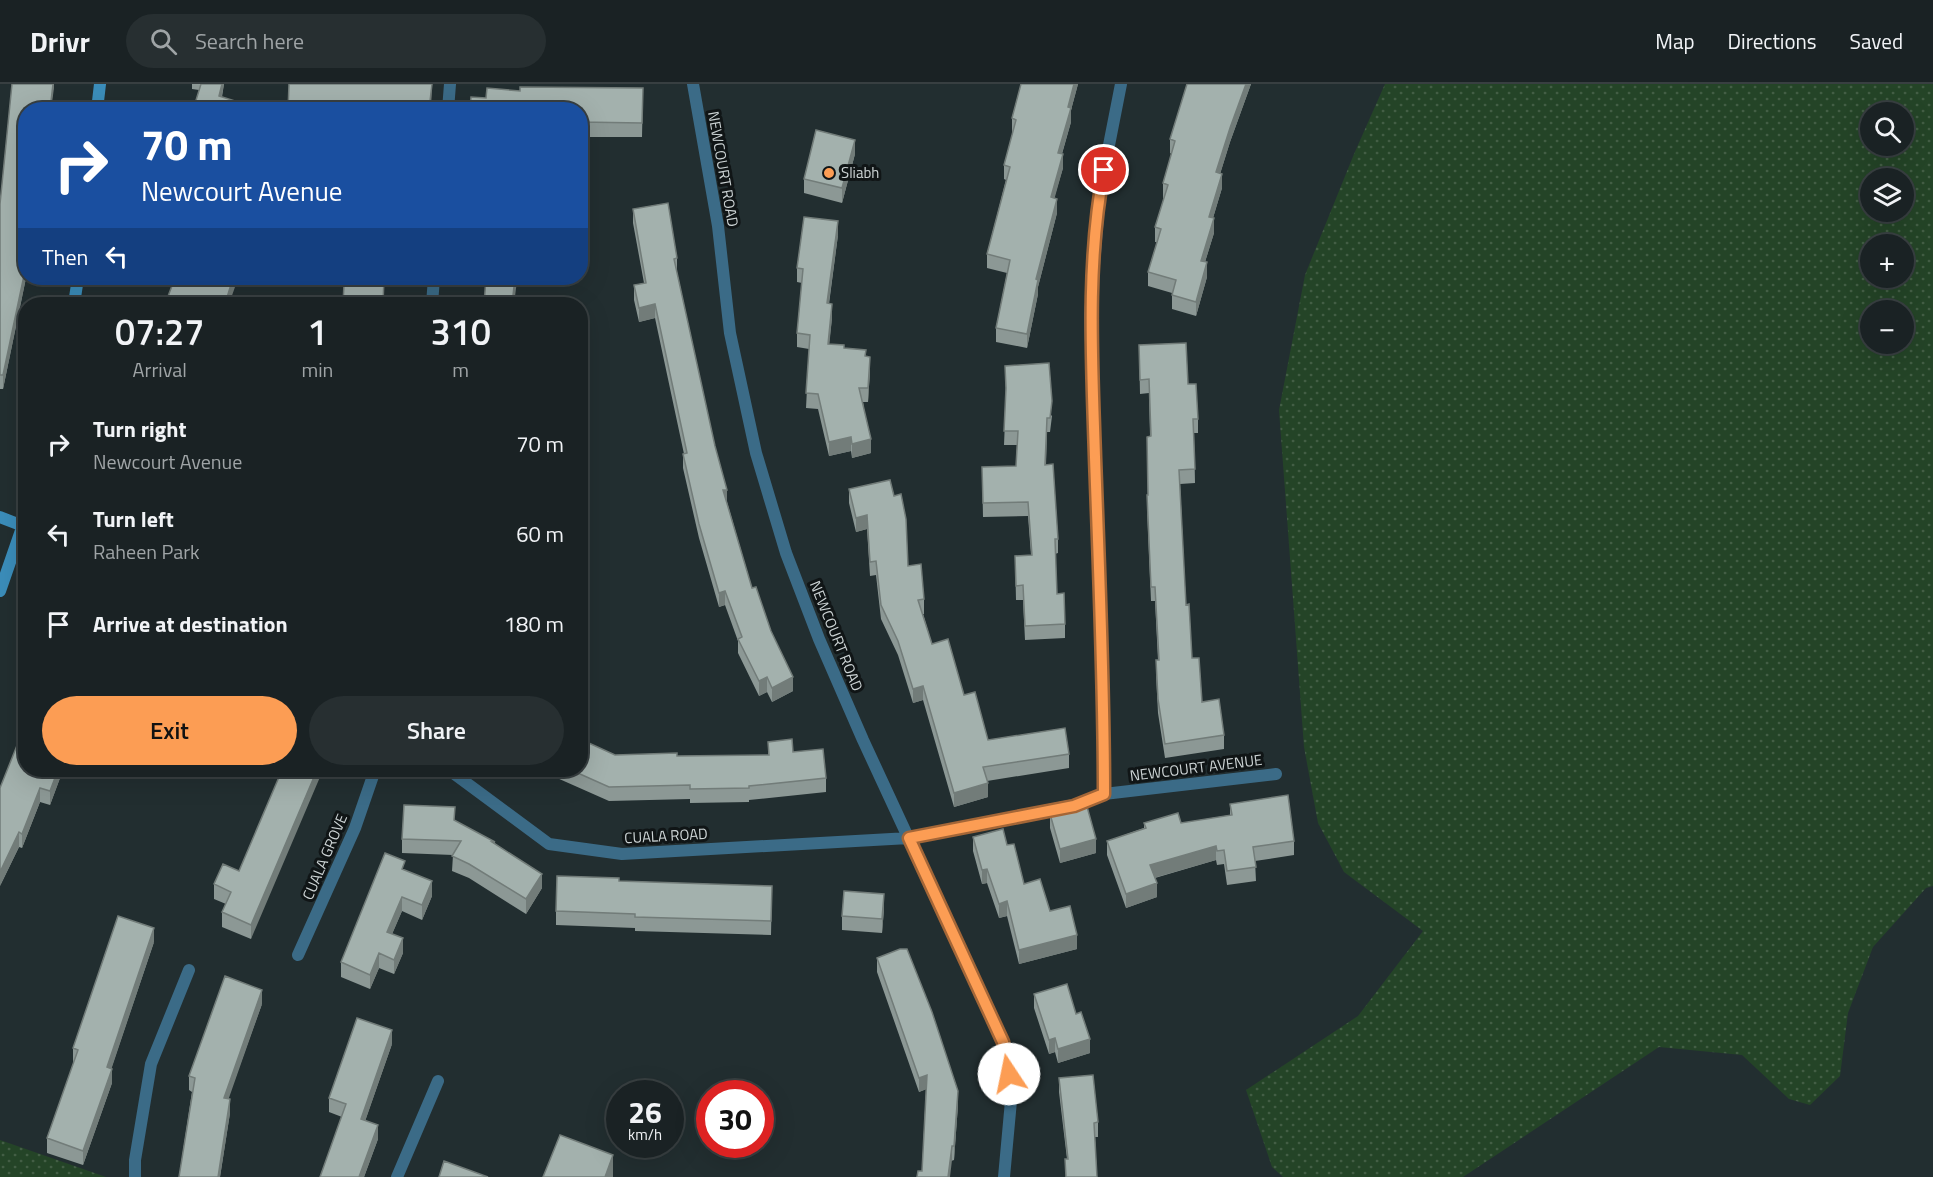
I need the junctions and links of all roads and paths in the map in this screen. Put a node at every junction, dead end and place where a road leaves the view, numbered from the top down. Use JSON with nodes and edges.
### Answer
{"nodes":[{"id":1,"x":100,"y":84,"type":"edge"},
{"id":2,"x":450,"y":84,"type":"edge"},
{"id":3,"x":693,"y":84,"type":"edge"},
{"id":4,"x":1121,"y":84,"type":"edge"},
{"id":5,"x":98,"y":102,"type":"edge"},
{"id":6,"x":449,"y":102,"type":"edge"},
{"id":7,"x":0,"y":517,"type":"edge"},
{"id":8,"x":18,"y":521,"type":"edge"},
{"id":9,"x":18,"y":542,"type":"edge"},
{"id":10,"x":0,"y":591,"type":"edge"},
{"id":11,"x":1276,"y":774,"type":"dead end"},
{"id":12,"x":373,"y":777,"type":"edge"},
{"id":13,"x":458,"y":777,"type":"edge"},
{"id":14,"x":1104,"y":794,"type":"junction"},
{"id":15,"x":909,"y":838,"type":"junction"},
{"id":16,"x":298,"y":955,"type":"dead end"},
{"id":17,"x":189,"y":970,"type":"dead end"},
{"id":18,"x":438,"y":1081,"type":"dead end"},
{"id":19,"x":135,"y":1177,"type":"edge"},
{"id":20,"x":397,"y":1177,"type":"edge"},
{"id":21,"x":1004,"y":1177,"type":"edge"}],
"edges":[{"from":1,"to":5,"type":"main road"},
{"from":2,"to":6,"type":"street"},
{"from":3,"to":15,"type":"street","name":"NEWCOURT ROAD"},
{"from":4,"to":14,"type":"street"},
{"from":7,"to":8,"type":"main road"},
{"from":9,"to":10,"type":"main road"},
{"from":11,"to":14,"type":"street","name":"NEWCOURT AVENUE"},
{"from":12,"to":16,"type":"street","name":"CUALA GROVE"},
{"from":13,"to":15,"type":"street","name":"CUALA ROAD"},
{"from":14,"to":15,"type":"street","name":"NEWCOURT AVENUE"},
{"from":15,"to":21,"type":"street","name":"NEWCOURT ROAD"},
{"from":17,"to":19,"type":"street"},
{"from":18,"to":20,"type":"street"}]}
